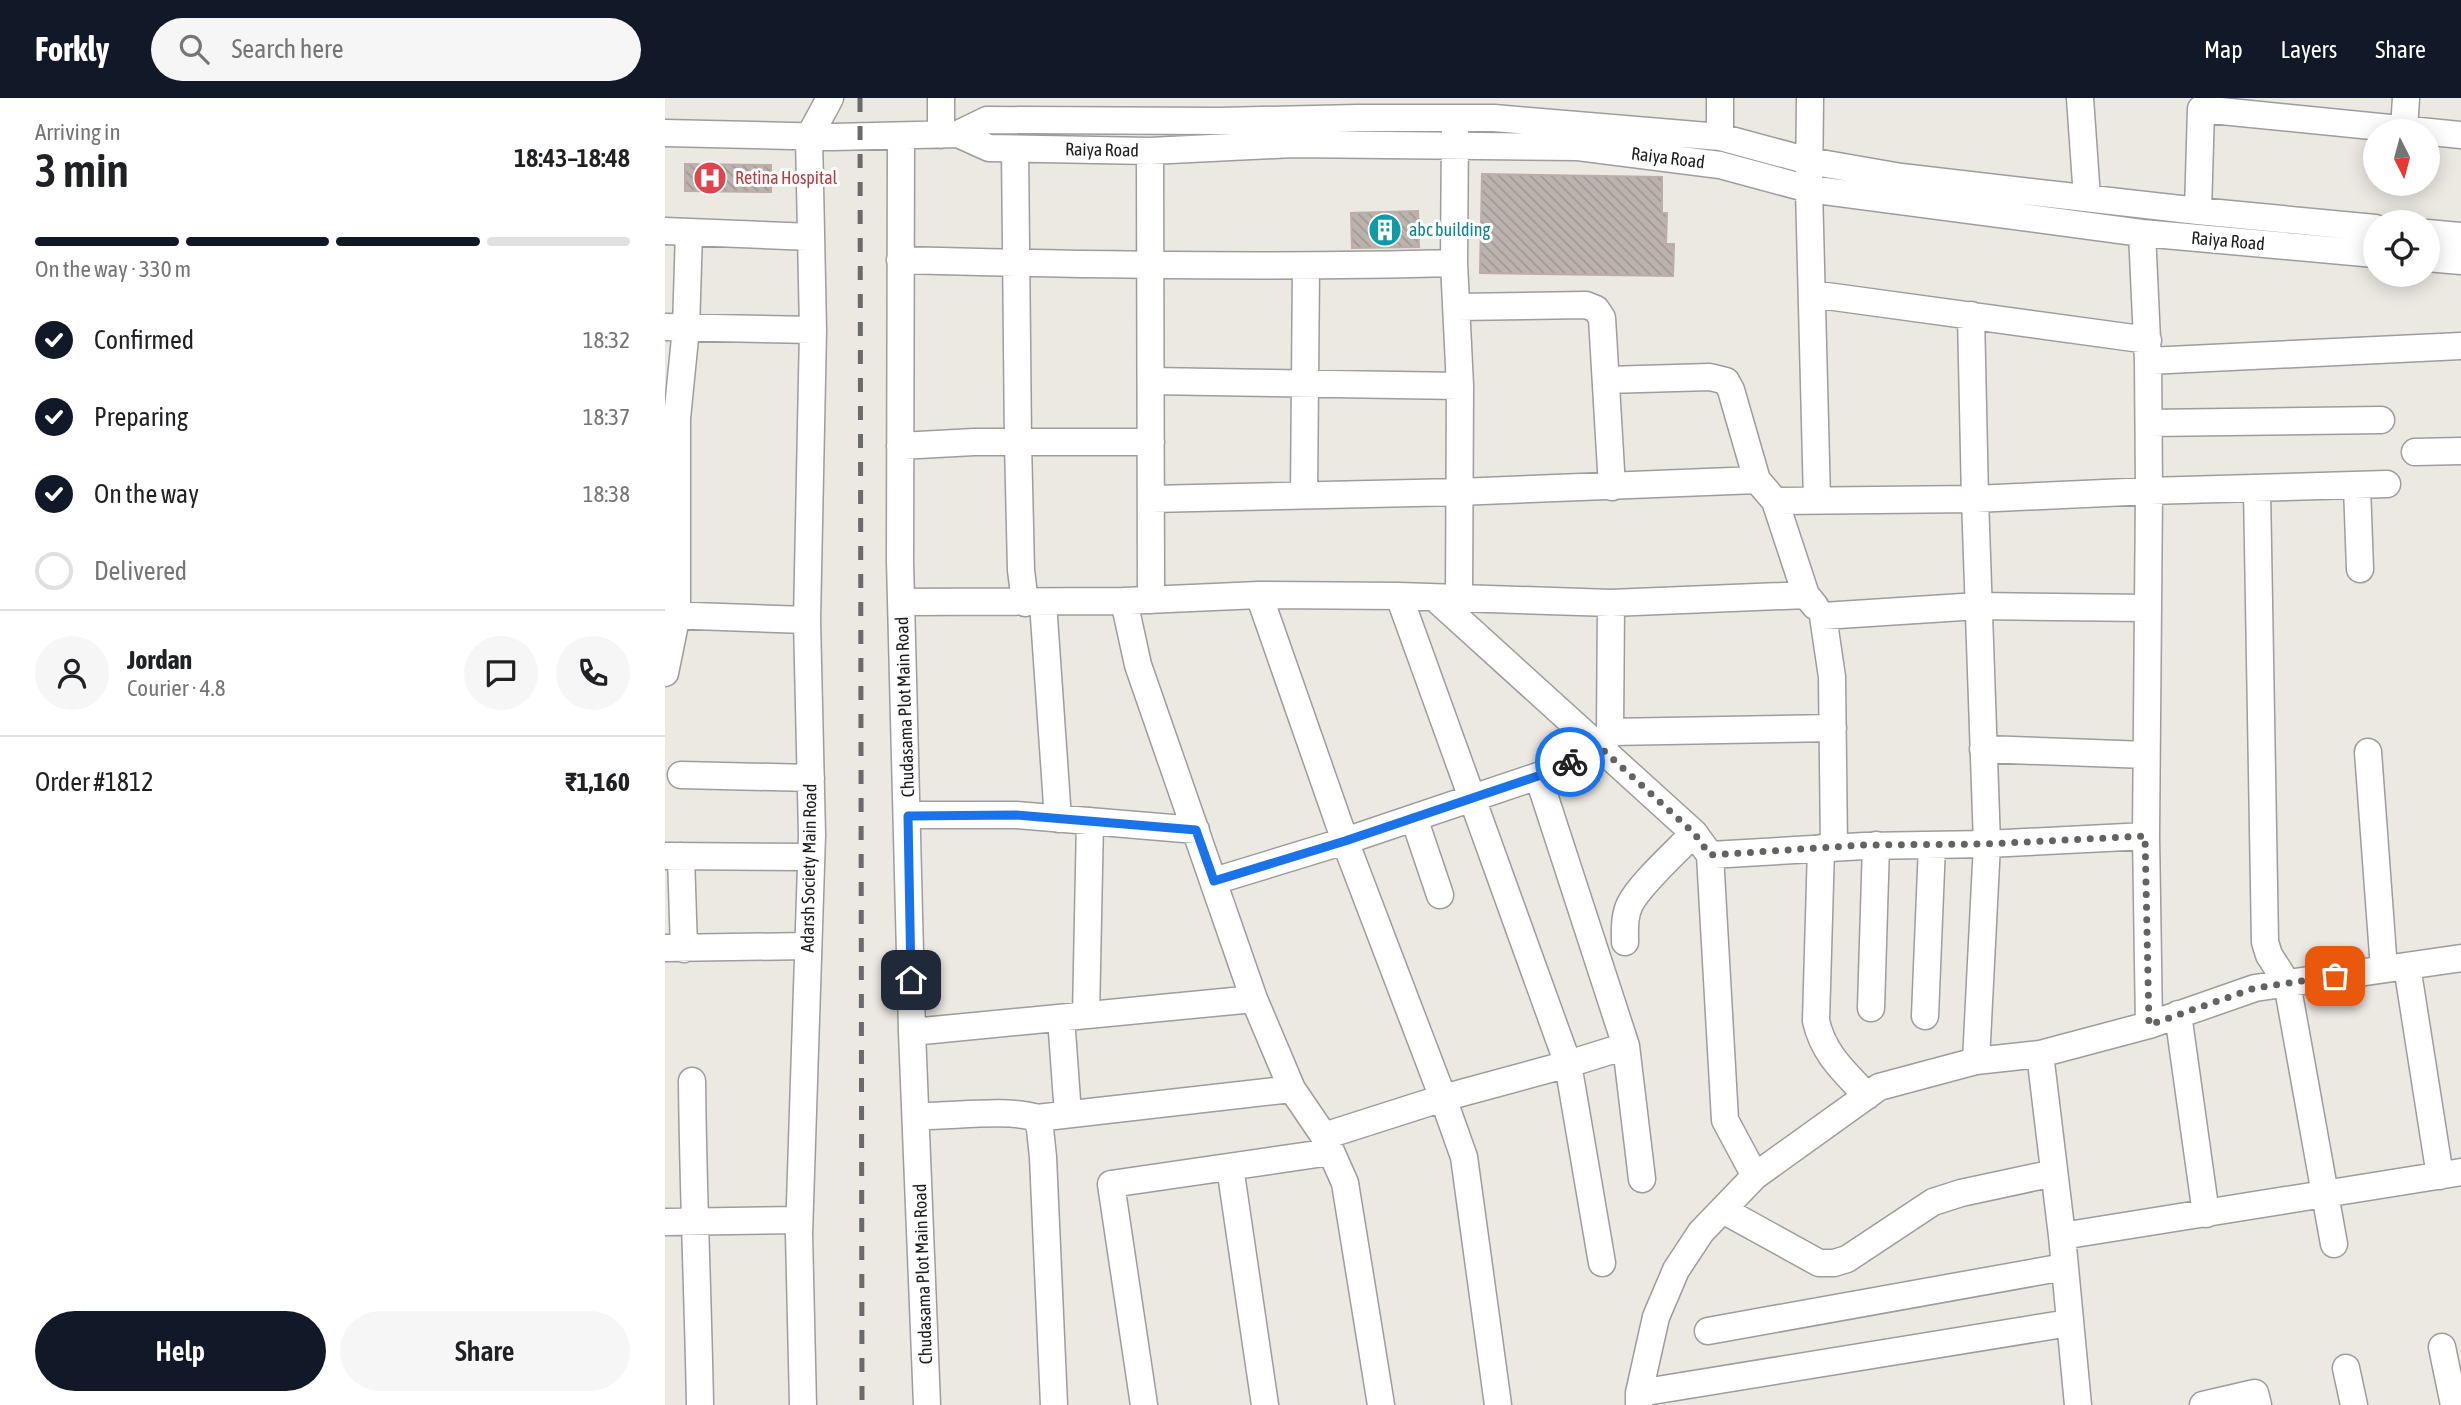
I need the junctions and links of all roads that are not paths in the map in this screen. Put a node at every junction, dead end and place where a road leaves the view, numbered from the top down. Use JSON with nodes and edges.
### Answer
{"nodes":[{"id":1,"x":830,"y":98,"type":"edge"},
{"id":2,"x":941,"y":98,"type":"edge"},
{"id":3,"x":1720,"y":98,"type":"edge"},
{"id":4,"x":1810,"y":98,"type":"edge"},
{"id":5,"x":2080,"y":98,"type":"edge"},
{"id":6,"x":2406,"y":98,"type":"edge"},
{"id":7,"x":2201,"y":103,"type":"edge"},
{"id":8,"x":1358,"y":108,"type":"edge"},
{"id":9,"x":1494,"y":108,"type":"edge"},
{"id":10,"x":2304,"y":108,"type":"edge"},
{"id":11,"x":1081,"y":109,"type":"edge"},
{"id":12,"x":1220,"y":110,"type":"edge"},
{"id":13,"x":1456,"y":118,"type":"junction"},
{"id":14,"x":2405,"y":119,"type":"edge"},
{"id":15,"x":2363,"y":120,"type":"edge"},
{"id":16,"x":2440,"y":132,"type":"edge"},
{"id":17,"x":665,"y":133,"type":"edge"},
{"id":18,"x":950,"y":134,"type":"junction"},
{"id":19,"x":2461,"y":135,"type":"edge"},
{"id":20,"x":901,"y":136,"type":"junction"},
{"id":21,"x":810,"y":137,"type":"junction"},
{"id":22,"x":1720,"y":137,"type":"junction"},
{"id":23,"x":1454,"y":145,"type":"junction"},
{"id":24,"x":1015,"y":149,"type":"junction"},
{"id":25,"x":1150,"y":151,"type":"junction"},
{"id":26,"x":1809,"y":161,"type":"junction"},
{"id":27,"x":1809,"y":189,"type":"junction"},
{"id":28,"x":2087,"y":198,"type":"junction"},
{"id":29,"x":2198,"y":211,"type":"junction"},
{"id":30,"x":2363,"y":227,"type":"edge"},
{"id":31,"x":677,"y":231,"type":"edge"},
{"id":32,"x":2142,"y":233,"type":"junction"},
{"id":33,"x":2440,"y":234,"type":"edge"},
{"id":34,"x":2461,"y":236,"type":"edge"},
{"id":35,"x":811,"y":237,"type":"junction"},
{"id":36,"x":2363,"y":253,"type":"edge"},
{"id":37,"x":2440,"y":259,"type":"edge"},
{"id":38,"x":900,"y":260,"type":"junction"},
{"id":39,"x":2461,"y":261,"type":"edge"},
{"id":40,"x":1017,"y":263,"type":"junction"},
{"id":41,"x":1454,"y":263,"type":"junction"},
{"id":42,"x":1150,"y":267,"type":"junction"},
{"id":43,"x":1306,"y":267,"type":"junction"},
{"id":44,"x":1812,"y":294,"type":"junction"},
{"id":45,"x":1457,"y":307,"type":"junction"},
{"id":46,"x":1971,"y":316,"type":"junction"},
{"id":47,"x":675,"y":327,"type":"edge"},
{"id":48,"x":813,"y":330,"type":"junction"},
{"id":49,"x":2461,"y":346,"type":"edge"},
{"id":50,"x":2148,"y":351,"type":"junction"},
{"id":51,"x":1151,"y":380,"type":"junction"},
{"id":52,"x":1606,"y":380,"type":"junction"},
{"id":53,"x":1306,"y":383,"type":"junction"},
{"id":54,"x":1460,"y":386,"type":"junction"},
{"id":55,"x":2381,"y":420,"type":"dead end"},
{"id":56,"x":2149,"y":423,"type":"junction"},
{"id":57,"x":1018,"y":442,"type":"junction"},
{"id":58,"x":1151,"y":442,"type":"junction"},
{"id":59,"x":899,"y":446,"type":"junction"},
{"id":60,"x":2461,"y":451,"type":"edge"},
{"id":61,"x":2415,"y":453,"type":"dead end"},
{"id":62,"x":1757,"y":480,"type":"junction"},
{"id":63,"x":2387,"y":484,"type":"dead end"},
{"id":64,"x":2357,"y":486,"type":"junction"},
{"id":65,"x":1612,"y":487,"type":"junction"},
{"id":66,"x":2257,"y":489,"type":"junction"},
{"id":67,"x":2149,"y":491,"type":"junction"},
{"id":68,"x":1458,"y":492,"type":"junction"},
{"id":69,"x":1304,"y":495,"type":"junction"},
{"id":70,"x":1151,"y":499,"type":"junction"},
{"id":71,"x":1975,"y":499,"type":"junction"},
{"id":72,"x":1817,"y":500,"type":"junction"},
{"id":73,"x":1775,"y":501,"type":"junction"},
{"id":74,"x":2360,"y":569,"type":"dead end"},
{"id":75,"x":1259,"y":595,"type":"junction"},
{"id":76,"x":1806,"y":595,"type":"junction"},
{"id":77,"x":1399,"y":596,"type":"junction"},
{"id":78,"x":1447,"y":598,"type":"junction"},
{"id":79,"x":1151,"y":600,"type":"junction"},
{"id":80,"x":1124,"y":601,"type":"junction"},
{"id":81,"x":902,"y":602,"type":"junction"},
{"id":82,"x":1034,"y":603,"type":"junction"},
{"id":83,"x":1611,"y":603,"type":"junction"},
{"id":84,"x":1979,"y":606,"type":"junction"},
{"id":85,"x":2147,"y":608,"type":"junction"},
{"id":86,"x":671,"y":614,"type":"edge"},
{"id":87,"x":1823,"y":616,"type":"junction"},
{"id":88,"x":807,"y":620,"type":"junction"},
{"id":89,"x":665,"y":673,"type":"edge"},
{"id":90,"x":1833,"y":728,"type":"junction"},
{"id":91,"x":1606,"y":741,"type":"junction"},
{"id":92,"x":1983,"y":749,"type":"junction"},
{"id":93,"x":2368,"y":752,"type":"dead end"},
{"id":94,"x":2146,"y":755,"type":"junction"},
{"id":95,"x":681,"y":775,"type":"dead end"},
{"id":96,"x":1538,"y":776,"type":"junction"},
{"id":97,"x":811,"y":778,"type":"junction"},
{"id":98,"x":1472,"y":798,"type":"junction"},
{"id":99,"x":908,"y":816,"type":"junction"},
{"id":100,"x":1058,"y":818,"type":"junction"},
{"id":101,"x":1414,"y":818,"type":"junction"},
{"id":102,"x":1090,"y":821,"type":"junction"},
{"id":103,"x":1196,"y":830,"type":"junction"},
{"id":104,"x":1694,"y":833,"type":"junction"},
{"id":105,"x":2145,"y":836,"type":"junction"},
{"id":106,"x":1345,"y":841,"type":"junction"},
{"id":107,"x":1987,"y":844,"type":"junction"},
{"id":108,"x":1876,"y":845,"type":"junction"},
{"id":109,"x":1932,"y":845,"type":"junction"},
{"id":110,"x":1827,"y":848,"type":"junction"},
{"id":111,"x":1710,"y":855,"type":"junction"},
{"id":112,"x":673,"y":856,"type":"edge"},
{"id":113,"x":811,"y":857,"type":"junction"},
{"id":114,"x":1214,"y":881,"type":"junction"},
{"id":115,"x":1440,"y":895,"type":"dead end"},
{"id":116,"x":1625,"y":942,"type":"dead end"},
{"id":117,"x":808,"y":946,"type":"junction"},
{"id":118,"x":674,"y":948,"type":"edge"},
{"id":119,"x":2461,"y":958,"type":"edge"},
{"id":120,"x":2395,"y":967,"type":"junction"},
{"id":121,"x":2287,"y":983,"type":"junction"},
{"id":122,"x":1254,"y":999,"type":"junction"},
{"id":123,"x":1871,"y":1008,"type":"dead end"},
{"id":124,"x":2178,"y":1014,"type":"junction"},
{"id":125,"x":1073,"y":1016,"type":"junction"},
{"id":126,"x":1924,"y":1016,"type":"dead end"},
{"id":127,"x":2149,"y":1025,"type":"junction"},
{"id":128,"x":912,"y":1032,"type":"junction"},
{"id":129,"x":1626,"y":1046,"type":"junction"},
{"id":130,"x":2040,"y":1054,"type":"junction"},
{"id":131,"x":1976,"y":1061,"type":"junction"},
{"id":132,"x":1568,"y":1064,"type":"junction"},
{"id":133,"x":692,"y":1081,"type":"dead end"},
{"id":134,"x":1292,"y":1089,"type":"junction"},
{"id":135,"x":1867,"y":1096,"type":"junction"},
{"id":136,"x":1443,"y":1098,"type":"junction"},
{"id":137,"x":1068,"y":1114,"type":"junction"},
{"id":138,"x":916,"y":1116,"type":"junction"},
{"id":139,"x":1037,"y":1118,"type":"junction"},
{"id":140,"x":1327,"y":1144,"type":"junction"},
{"id":141,"x":1230,"y":1167,"type":"junction"},
{"id":142,"x":2054,"y":1173,"type":"junction"},
{"id":143,"x":2451,"y":1174,"type":"edge"},
{"id":144,"x":1755,"y":1176,"type":"junction"},
{"id":145,"x":1642,"y":1179,"type":"dead end"},
{"id":146,"x":2326,"y":1195,"type":"junction"},
{"id":147,"x":1723,"y":1210,"type":"junction"},
{"id":148,"x":2206,"y":1214,"type":"junction"},
{"id":149,"x":799,"y":1220,"type":"junction"},
{"id":150,"x":665,"y":1222,"type":"edge"},
{"id":151,"x":696,"y":1222,"type":"junction"},
{"id":152,"x":2062,"y":1236,"type":"junction"},
{"id":153,"x":2335,"y":1244,"type":"dead end"},
{"id":154,"x":1602,"y":1263,"type":"dead end"},
{"id":155,"x":2064,"y":1267,"type":"junction"},
{"id":156,"x":2070,"y":1323,"type":"junction"},
{"id":157,"x":1708,"y":1331,"type":"dead end"},
{"id":158,"x":2442,"y":1347,"type":"dead end"},
{"id":159,"x":2346,"y":1368,"type":"dead end"},
{"id":160,"x":1639,"y":1399,"type":"edge"},
{"id":161,"x":700,"y":1405,"type":"edge"},
{"id":162,"x":803,"y":1405,"type":"edge"},
{"id":163,"x":927,"y":1405,"type":"edge"},
{"id":164,"x":1054,"y":1405,"type":"edge"},
{"id":165,"x":1144,"y":1405,"type":"edge"},
{"id":166,"x":1265,"y":1405,"type":"edge"},
{"id":167,"x":1381,"y":1405,"type":"edge"},
{"id":168,"x":1499,"y":1405,"type":"edge"},
{"id":169,"x":2078,"y":1405,"type":"edge"},
{"id":170,"x":2203,"y":1405,"type":"edge"},
{"id":171,"x":2258,"y":1405,"type":"edge"},
{"id":172,"x":2354,"y":1405,"type":"edge"},
{"id":173,"x":2454,"y":1405,"type":"edge"}],
"edges":[{"from":1,"to":21,"type":"street"},
{"from":2,"to":18,"type":"street"},
{"from":3,"to":22,"type":"street"},
{"from":4,"to":26,"type":"street"},
{"from":5,"to":28,"type":"street"},
{"from":6,"to":14,"type":"street"},
{"from":7,"to":10,"type":"street"},
{"from":7,"to":29,"type":"street"},
{"from":8,"to":12,"type":"street","name":"Raiya Road"},
{"from":8,"to":13,"type":"street","name":"Raiya Road"},
{"from":9,"to":13,"type":"street","name":"Raiya Road"},
{"from":9,"to":22,"type":"street","name":"Raiya Road"},
{"from":10,"to":15,"type":"street"},
{"from":11,"to":12,"type":"street","name":"Raiya Road"},
{"from":11,"to":18,"type":"street","name":"Raiya Road"},
{"from":13,"to":23,"type":"street"},
{"from":16,"to":19,"type":"street"},
{"from":17,"to":21,"type":"street","name":"Raiya Road"},
{"from":18,"to":20,"type":"street","name":"Raiya Road"},
{"from":18,"to":24,"type":"street","name":"Raiya Road"},
{"from":20,"to":21,"type":"street","name":"Raiya Road"},
{"from":20,"to":38,"type":"street","name":"Chudasama Plot Main Road"},
{"from":21,"to":35,"type":"street","name":"Adarsh Society Main Road"},
{"from":22,"to":26,"type":"street","name":"Raiya Road"},
{"from":23,"to":25,"type":"street","name":"Raiya Road"},
{"from":23,"to":27,"type":"street","name":"Raiya Road"},
{"from":23,"to":41,"type":"street"},
{"from":24,"to":25,"type":"street","name":"Raiya Road"},
{"from":24,"to":40,"type":"street"},
{"from":25,"to":42,"type":"street"},
{"from":26,"to":27,"type":"street"},
{"from":26,"to":28,"type":"street","name":"Raiya Road"},
{"from":27,"to":32,"type":"street","name":"Raiya Road"},
{"from":27,"to":44,"type":"street"},
{"from":28,"to":29,"type":"street","name":"Raiya Road"},
{"from":29,"to":30,"type":"street","name":"Raiya Road"},
{"from":31,"to":35,"type":"street"},
{"from":31,"to":47,"type":"street"},
{"from":32,"to":36,"type":"street","name":"Raiya Road"},
{"from":32,"to":50,"type":"street"},
{"from":33,"to":34,"type":"street"},
{"from":35,"to":48,"type":"street","name":"Adarsh Society Main Road"},
{"from":37,"to":39,"type":"street"},
{"from":38,"to":40,"type":"street"},
{"from":38,"to":59,"type":"street","name":"Chudasama Plot Main Road"},
{"from":40,"to":42,"type":"street"},
{"from":40,"to":57,"type":"street"},
{"from":41,"to":43,"type":"street"},
{"from":41,"to":45,"type":"street"},
{"from":42,"to":43,"type":"street"},
{"from":42,"to":51,"type":"street"},
{"from":43,"to":53,"type":"street"},
{"from":44,"to":46,"type":"street"},
{"from":44,"to":72,"type":"street"},
{"from":45,"to":52,"type":"street"},
{"from":45,"to":54,"type":"street"},
{"from":46,"to":50,"type":"street"},
{"from":46,"to":71,"type":"street"},
{"from":47,"to":48,"type":"street"},
{"from":47,"to":86,"type":"street"},
{"from":48,"to":88,"type":"street","name":"Adarsh Society Main Road"},
{"from":49,"to":50,"type":"street"},
{"from":50,"to":56,"type":"street"},
{"from":51,"to":53,"type":"street"},
{"from":51,"to":58,"type":"street"},
{"from":52,"to":62,"type":"street"},
{"from":52,"to":65,"type":"street"},
{"from":53,"to":54,"type":"street"},
{"from":53,"to":69,"type":"street"},
{"from":54,"to":68,"type":"street"},
{"from":55,"to":56,"type":"street"},
{"from":56,"to":67,"type":"street"},
{"from":57,"to":58,"type":"street"},
{"from":57,"to":59,"type":"street"},
{"from":57,"to":82,"type":"street"},
{"from":58,"to":70,"type":"street"},
{"from":59,"to":81,"type":"street","name":"Chudasama Plot Main Road"},
{"from":60,"to":61,"type":"street"},
{"from":62,"to":65,"type":"street"},
{"from":62,"to":73,"type":"street"},
{"from":63,"to":64,"type":"street"},
{"from":64,"to":66,"type":"street"},
{"from":64,"to":74,"type":"street"},
{"from":65,"to":68,"type":"street"},
{"from":66,"to":67,"type":"street"},
{"from":66,"to":121,"type":"street"},
{"from":67,"to":71,"type":"street"},
{"from":67,"to":85,"type":"street"},
{"from":68,"to":69,"type":"street"},
{"from":68,"to":78,"type":"street"},
{"from":69,"to":70,"type":"street"},
{"from":70,"to":79,"type":"street"},
{"from":71,"to":72,"type":"street"},
{"from":71,"to":84,"type":"street"},
{"from":72,"to":73,"type":"street"},
{"from":73,"to":76,"type":"street"},
{"from":75,"to":77,"type":"street"},
{"from":75,"to":79,"type":"street"},
{"from":75,"to":106,"type":"street"},
{"from":76,"to":83,"type":"street"},
{"from":76,"to":87,"type":"street"},
{"from":77,"to":78,"type":"street"},
{"from":77,"to":98,"type":"street"},
{"from":78,"to":83,"type":"street"},
{"from":78,"to":91,"type":"street"},
{"from":79,"to":80,"type":"street"},
{"from":80,"to":82,"type":"street"},
{"from":80,"to":103,"type":"street"},
{"from":81,"to":82,"type":"street"},
{"from":81,"to":99,"type":"street","name":"Chudasama Plot Main Road"},
{"from":82,"to":100,"type":"street"},
{"from":83,"to":91,"type":"street"},
{"from":84,"to":85,"type":"street"},
{"from":84,"to":87,"type":"street"},
{"from":84,"to":92,"type":"street"},
{"from":85,"to":94,"type":"street"},
{"from":86,"to":88,"type":"street"},
{"from":86,"to":89,"type":"street"},
{"from":87,"to":90,"type":"street"},
{"from":88,"to":97,"type":"street","name":"Adarsh Society Main Road"},
{"from":90,"to":91,"type":"street"},
{"from":90,"to":110,"type":"street"},
{"from":91,"to":96,"type":"street"},
{"from":91,"to":104,"type":"street"},
{"from":92,"to":94,"type":"street"},
{"from":92,"to":107,"type":"street"},
{"from":93,"to":120,"type":"street"},
{"from":94,"to":105,"type":"street"},
{"from":95,"to":97,"type":"street"},
{"from":96,"to":98,"type":"street"},
{"from":96,"to":129,"type":"street"},
{"from":97,"to":113,"type":"street","name":"Adarsh Society Main Road"},
{"from":98,"to":101,"type":"street"},
{"from":98,"to":132,"type":"street"},
{"from":99,"to":100,"type":"street"},
{"from":99,"to":128,"type":"street","name":"Chudasama Plot Main Road"},
{"from":100,"to":102,"type":"street"},
{"from":101,"to":106,"type":"street"},
{"from":101,"to":115,"type":"street"},
{"from":102,"to":103,"type":"street"},
{"from":102,"to":125,"type":"street"},
{"from":103,"to":114,"type":"street"},
{"from":104,"to":111,"type":"street"},
{"from":104,"to":116,"type":"street"},
{"from":105,"to":107,"type":"street"},
{"from":105,"to":127,"type":"street"},
{"from":106,"to":114,"type":"street"},
{"from":106,"to":136,"type":"street"},
{"from":107,"to":109,"type":"street"},
{"from":107,"to":131,"type":"street"},
{"from":108,"to":109,"type":"street"},
{"from":108,"to":110,"type":"street"},
{"from":108,"to":123,"type":"street"},
{"from":109,"to":126,"type":"street"},
{"from":110,"to":111,"type":"street"},
{"from":110,"to":135,"type":"street"},
{"from":111,"to":144,"type":"street"},
{"from":112,"to":113,"type":"street"},
{"from":112,"to":118,"type":"street"},
{"from":113,"to":117,"type":"street","name":"Adarsh Society Main Road"},
{"from":114,"to":122,"type":"street"},
{"from":117,"to":118,"type":"street"},
{"from":117,"to":149,"type":"street","name":"Adarsh Society Main Road"},
{"from":119,"to":120,"type":"street"},
{"from":120,"to":121,"type":"street"},
{"from":120,"to":143,"type":"street"},
{"from":121,"to":124,"type":"street"},
{"from":121,"to":146,"type":"street"},
{"from":122,"to":125,"type":"street"},
{"from":122,"to":134,"type":"street"},
{"from":124,"to":127,"type":"street"},
{"from":124,"to":148,"type":"street"},
{"from":125,"to":128,"type":"street"},
{"from":125,"to":137,"type":"street"},
{"from":127,"to":130,"type":"street"},
{"from":128,"to":138,"type":"street","name":"Chudasama Plot Main Road"},
{"from":129,"to":132,"type":"street"},
{"from":129,"to":145,"type":"street"},
{"from":130,"to":131,"type":"street"},
{"from":130,"to":142,"type":"street"},
{"from":131,"to":135,"type":"street"},
{"from":132,"to":136,"type":"street"},
{"from":132,"to":154,"type":"street"},
{"from":133,"to":151,"type":"street"},
{"from":134,"to":137,"type":"street"},
{"from":134,"to":140,"type":"street"},
{"from":135,"to":144,"type":"street"},
{"from":136,"to":140,"type":"street"},
{"from":136,"to":168,"type":"street"},
{"from":137,"to":139,"type":"street"},
{"from":138,"to":139,"type":"street"},
{"from":138,"to":163,"type":"street","name":"Chudasama Plot Main Road"},
{"from":139,"to":164,"type":"street"},
{"from":140,"to":141,"type":"street"},
{"from":140,"to":167,"type":"street"},
{"from":141,"to":165,"type":"street"},
{"from":141,"to":166,"type":"street"},
{"from":142,"to":147,"type":"street"},
{"from":142,"to":152,"type":"street"},
{"from":143,"to":146,"type":"street"},
{"from":144,"to":147,"type":"street"},
{"from":146,"to":148,"type":"street"},
{"from":146,"to":153,"type":"street"},
{"from":147,"to":160,"type":"street"},
{"from":148,"to":152,"type":"street"},
{"from":149,"to":151,"type":"street"},
{"from":149,"to":162,"type":"street","name":"Adarsh Society Main Road"},
{"from":150,"to":151,"type":"street"},
{"from":151,"to":161,"type":"street"},
{"from":152,"to":155,"type":"street"},
{"from":155,"to":156,"type":"street"},
{"from":155,"to":157,"type":"street"},
{"from":156,"to":160,"type":"street"},
{"from":156,"to":169,"type":"street"},
{"from":158,"to":173,"type":"street"},
{"from":159,"to":172,"type":"street"},
{"from":170,"to":171,"type":"street"}]}
